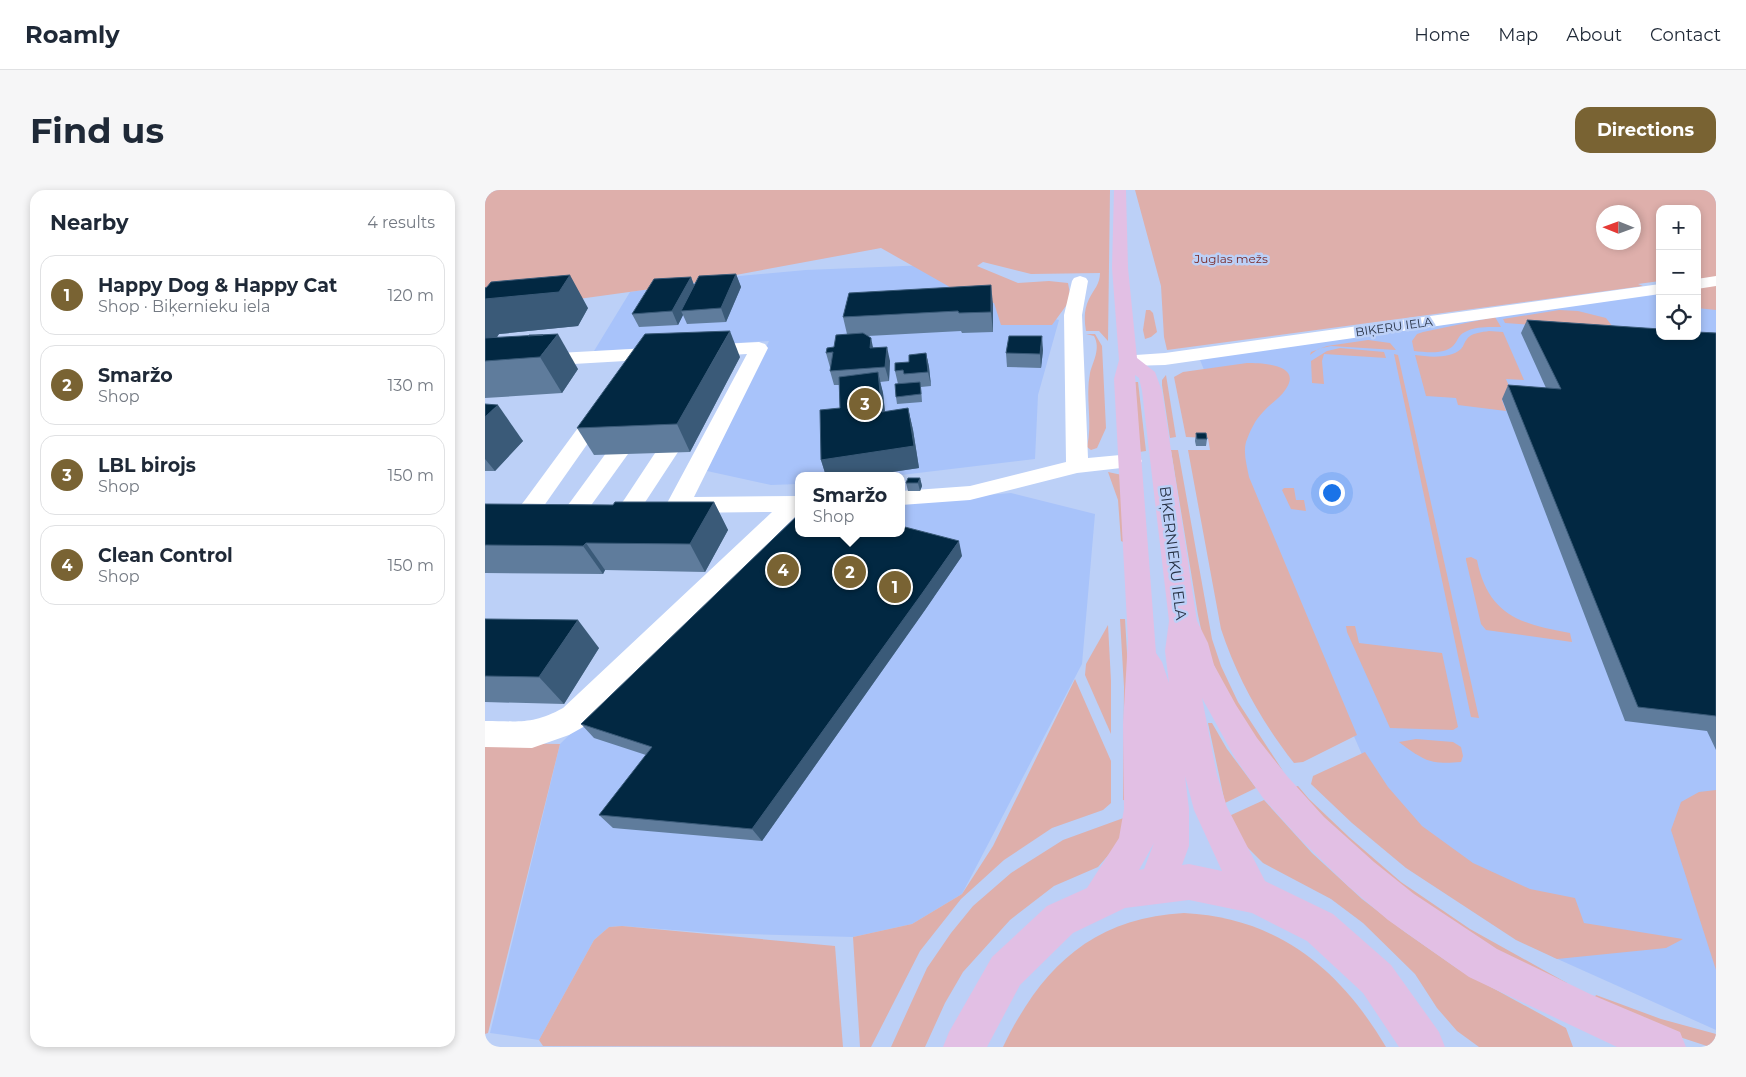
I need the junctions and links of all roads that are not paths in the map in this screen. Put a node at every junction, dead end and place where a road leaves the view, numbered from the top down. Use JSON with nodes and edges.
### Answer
{"nodes":[{"id":1,"x":1120,"y":190,"type":"edge"},
{"id":2,"x":1080,"y":281,"type":"dead end"},
{"id":3,"x":1716,"y":281,"type":"edge"},
{"id":4,"x":1701,"y":283,"type":"edge"},
{"id":5,"x":1656,"y":290,"type":"edge"},
{"id":6,"x":640,"y":353,"type":"junction"},
{"id":7,"x":1128,"y":360,"type":"junction"},
{"id":8,"x":485,"y":362,"type":"edge"},
{"id":9,"x":667,"y":452,"type":"dead end"},
{"id":10,"x":617,"y":454,"type":"dead end"},
{"id":11,"x":1161,"y":460,"type":"junction"},
{"id":12,"x":1131,"y":461,"type":"junction"},
{"id":13,"x":1077,"y":466,"type":"junction"},
{"id":14,"x":905,"y":498,"type":"edge"},
{"id":15,"x":795,"y":504,"type":"edge"},
{"id":16,"x":632,"y":505,"type":"junction"},
{"id":17,"x":678,"y":505,"type":"junction"},
{"id":18,"x":795,"y":505,"type":"edge"},
{"id":19,"x":579,"y":506,"type":"junction"},
{"id":20,"x":1183,"y":621,"type":"junction"},
{"id":21,"x":1142,"y":642,"type":"junction"},
{"id":22,"x":485,"y":734,"type":"edge"},
{"id":23,"x":1157,"y":883,"type":"junction"},
{"id":24,"x":1252,"y":893,"type":"junction"},
{"id":25,"x":1101,"y":898,"type":"junction"},
{"id":26,"x":1415,"y":1033,"type":"edge"},
{"id":27,"x":964,"y":1047,"type":"edge"},
{"id":28,"x":1440,"y":1047,"type":"edge"},
{"id":29,"x":1665,"y":1047,"type":"edge"}],
"edges":[{"from":1,"to":7,"type":"main road"},
{"from":2,"to":13,"type":"street"},
{"from":3,"to":4,"type":"street"},
{"from":5,"to":7,"type":"street","name":"BIĶERU IELA"},
{"from":6,"to":8,"type":"street"},
{"from":6,"to":17,"type":"street"},
{"from":6,"to":19,"type":"street"},
{"from":7,"to":11,"type":"main road","name":"BIĶERNIEKU IELA"},
{"from":7,"to":12,"type":"main road"},
{"from":9,"to":16,"type":"street"},
{"from":10,"to":19,"type":"street"},
{"from":11,"to":12,"type":"main road"},
{"from":11,"to":20,"type":"main road","name":"BIĶERNIEKU IELA"},
{"from":12,"to":13,"type":"street"},
{"from":12,"to":21,"type":"main road"},
{"from":13,"to":14,"type":"street"},
{"from":15,"to":17,"type":"street"},
{"from":16,"to":17,"type":"street"},
{"from":16,"to":19,"type":"street"},
{"from":18,"to":22,"type":"street"},
{"from":20,"to":24,"type":"main road","name":"BIĶERNIEKU IELA"},
{"from":20,"to":29,"type":"main road"},
{"from":21,"to":23,"type":"main road"},
{"from":21,"to":25,"type":"main road"},
{"from":23,"to":24,"type":"main road"},
{"from":23,"to":25,"type":"main road"},
{"from":24,"to":26,"type":"main road"},
{"from":25,"to":27,"type":"main road"},
{"from":26,"to":28,"type":"main road"}]}
